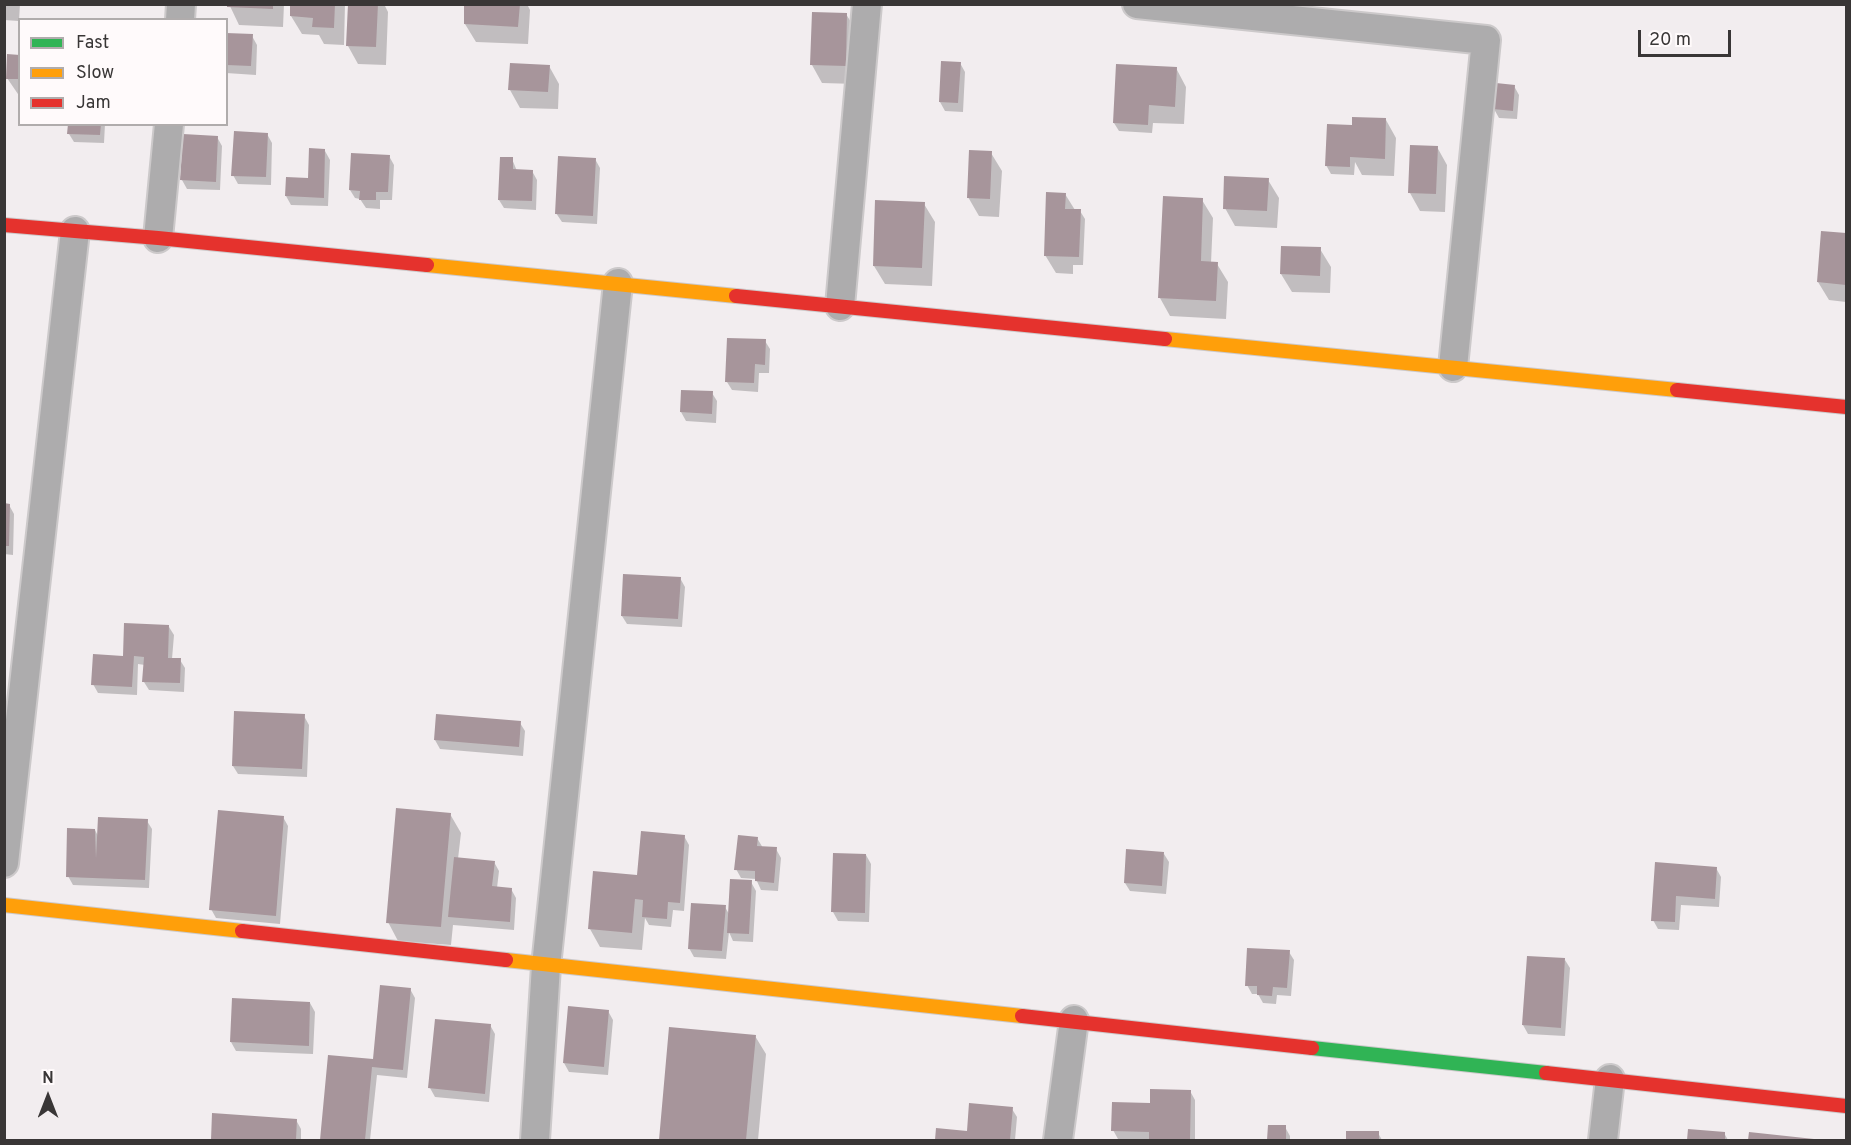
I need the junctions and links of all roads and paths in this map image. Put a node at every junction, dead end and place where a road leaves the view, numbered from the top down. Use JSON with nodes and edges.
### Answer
{"nodes":[{"id":1,"x":867,"y":4,"type":"edge"},
{"id":2,"x":1137,"y":4,"type":"edge"},
{"id":3,"x":169,"y":126,"type":"edge"},
{"id":4,"x":4,"y":225,"type":"edge"},
{"id":5,"x":75,"y":231,"type":"junction"},
{"id":6,"x":158,"y":237,"type":"junction"},
{"id":7,"x":618,"y":283,"type":"junction"},
{"id":8,"x":840,"y":306,"type":"junction"},
{"id":9,"x":1454,"y":368,"type":"junction"},
{"id":10,"x":1846,"y":407,"type":"edge"},
{"id":11,"x":4,"y":863,"type":"edge"},
{"id":12,"x":4,"y":905,"type":"edge"},
{"id":13,"x":546,"y":966,"type":"junction"},
{"id":14,"x":1074,"y":1020,"type":"junction"},
{"id":15,"x":1610,"y":1079,"type":"junction"},
{"id":16,"x":1846,"y":1106,"type":"edge"},
{"id":17,"x":535,"y":1140,"type":"edge"},
{"id":18,"x":1058,"y":1140,"type":"edge"},
{"id":19,"x":1603,"y":1140,"type":"edge"}],
"edges":[{"from":1,"to":8,"type":"street"},
{"from":2,"to":9,"type":"street"},
{"from":3,"to":6,"type":"street"},
{"from":4,"to":5,"type":"street"},
{"from":5,"to":6,"type":"street"},
{"from":5,"to":11,"type":"street"},
{"from":6,"to":7,"type":"street"},
{"from":7,"to":8,"type":"street"},
{"from":7,"to":13,"type":"street"},
{"from":8,"to":9,"type":"street"},
{"from":9,"to":10,"type":"street"},
{"from":12,"to":13,"type":"street"},
{"from":13,"to":14,"type":"street"},
{"from":13,"to":17,"type":"street"},
{"from":14,"to":15,"type":"street"},
{"from":14,"to":18,"type":"street"},
{"from":15,"to":16,"type":"street"},
{"from":15,"to":19,"type":"street"}]}
